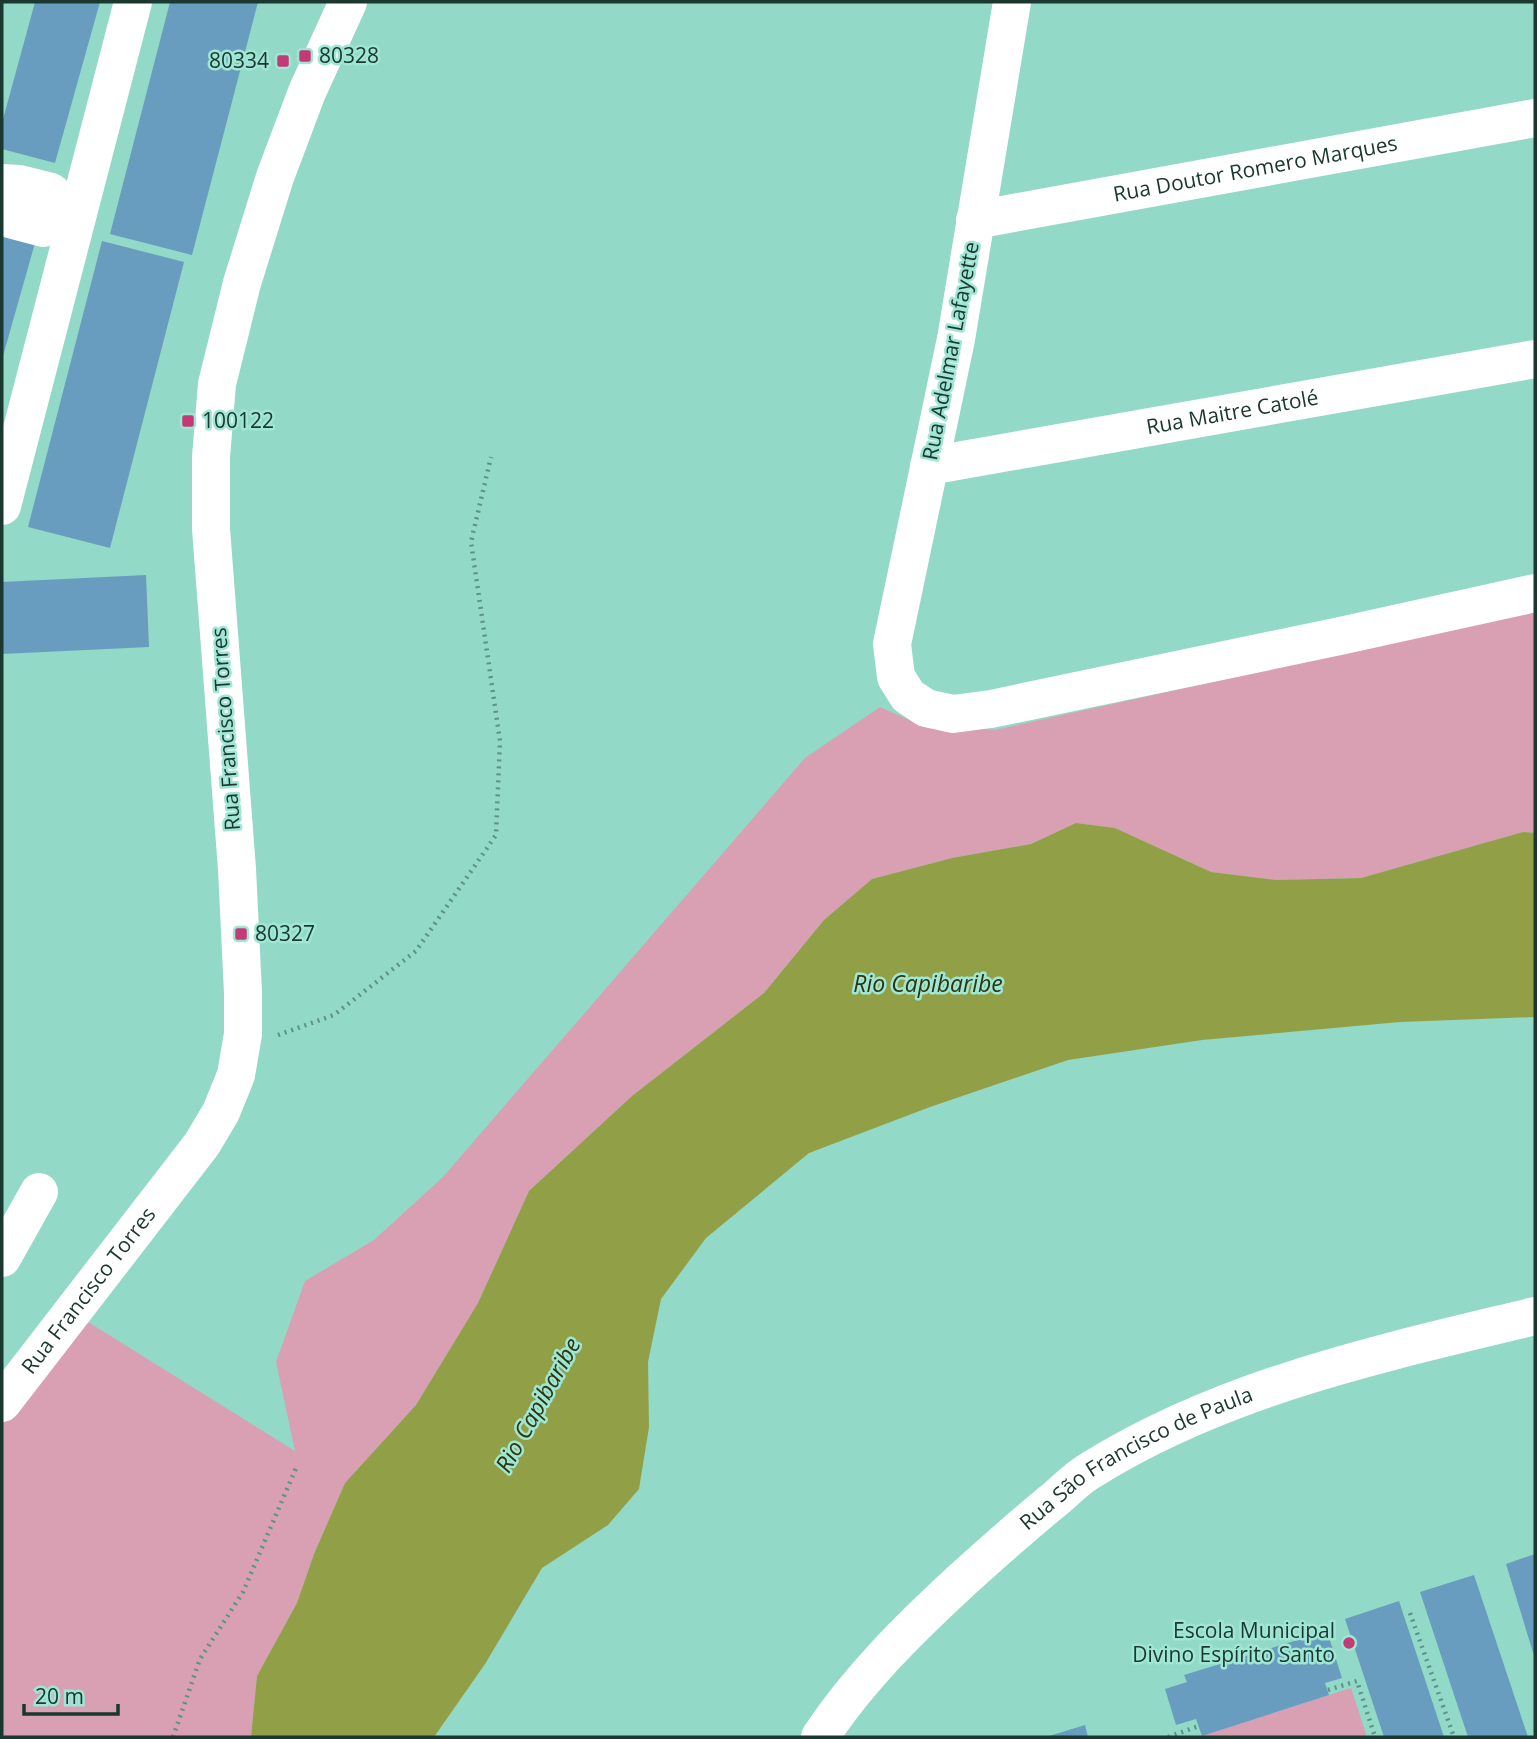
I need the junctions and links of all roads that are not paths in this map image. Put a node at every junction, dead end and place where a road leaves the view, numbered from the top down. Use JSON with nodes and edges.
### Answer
{"nodes":[{"id":1,"x":133,"y":2,"type":"edge"},
{"id":2,"x":348,"y":2,"type":"edge"},
{"id":3,"x":1012,"y":2,"type":"edge"},
{"id":4,"x":1535,"y":118,"type":"edge"},
{"id":5,"x":2,"y":183,"type":"edge"},
{"id":6,"x":2,"y":214,"type":"edge"},
{"id":7,"x":76,"y":217,"type":"junction"},
{"id":8,"x":975,"y":220,"type":"junction"},
{"id":9,"x":1535,"y":359,"type":"edge"},
{"id":10,"x":929,"y":466,"type":"junction"},
{"id":11,"x":2,"y":506,"type":"edge"},
{"id":12,"x":1535,"y":593,"type":"edge"},
{"id":13,"x":39,"y":1192,"type":"dead end"},
{"id":14,"x":2,"y":1258,"type":"edge"},
{"id":15,"x":1535,"y":1316,"type":"edge"},
{"id":16,"x":2,"y":1403,"type":"edge"},
{"id":17,"x":820,"y":1737,"type":"edge"}],
"edges":[{"from":1,"to":7,"type":"street"},
{"from":2,"to":16,"type":"street","name":"Rua Francisco Torres"},
{"from":3,"to":8,"type":"street","name":"Rua Adelmar Lafayette"},
{"from":4,"to":8,"type":"street","name":"Rua Doutor Romero Marques"},
{"from":5,"to":7,"type":"street"},
{"from":6,"to":7,"type":"street"},
{"from":7,"to":11,"type":"street"},
{"from":8,"to":10,"type":"street","name":"Rua Adelmar Lafayette"},
{"from":9,"to":10,"type":"street","name":"Rua Maitre Catolé"},
{"from":10,"to":12,"type":"street","name":"Rua Adelmar Lafayette"},
{"from":13,"to":14,"type":"street"},
{"from":15,"to":17,"type":"street","name":"Rua São Francisco de Paula"}]}
